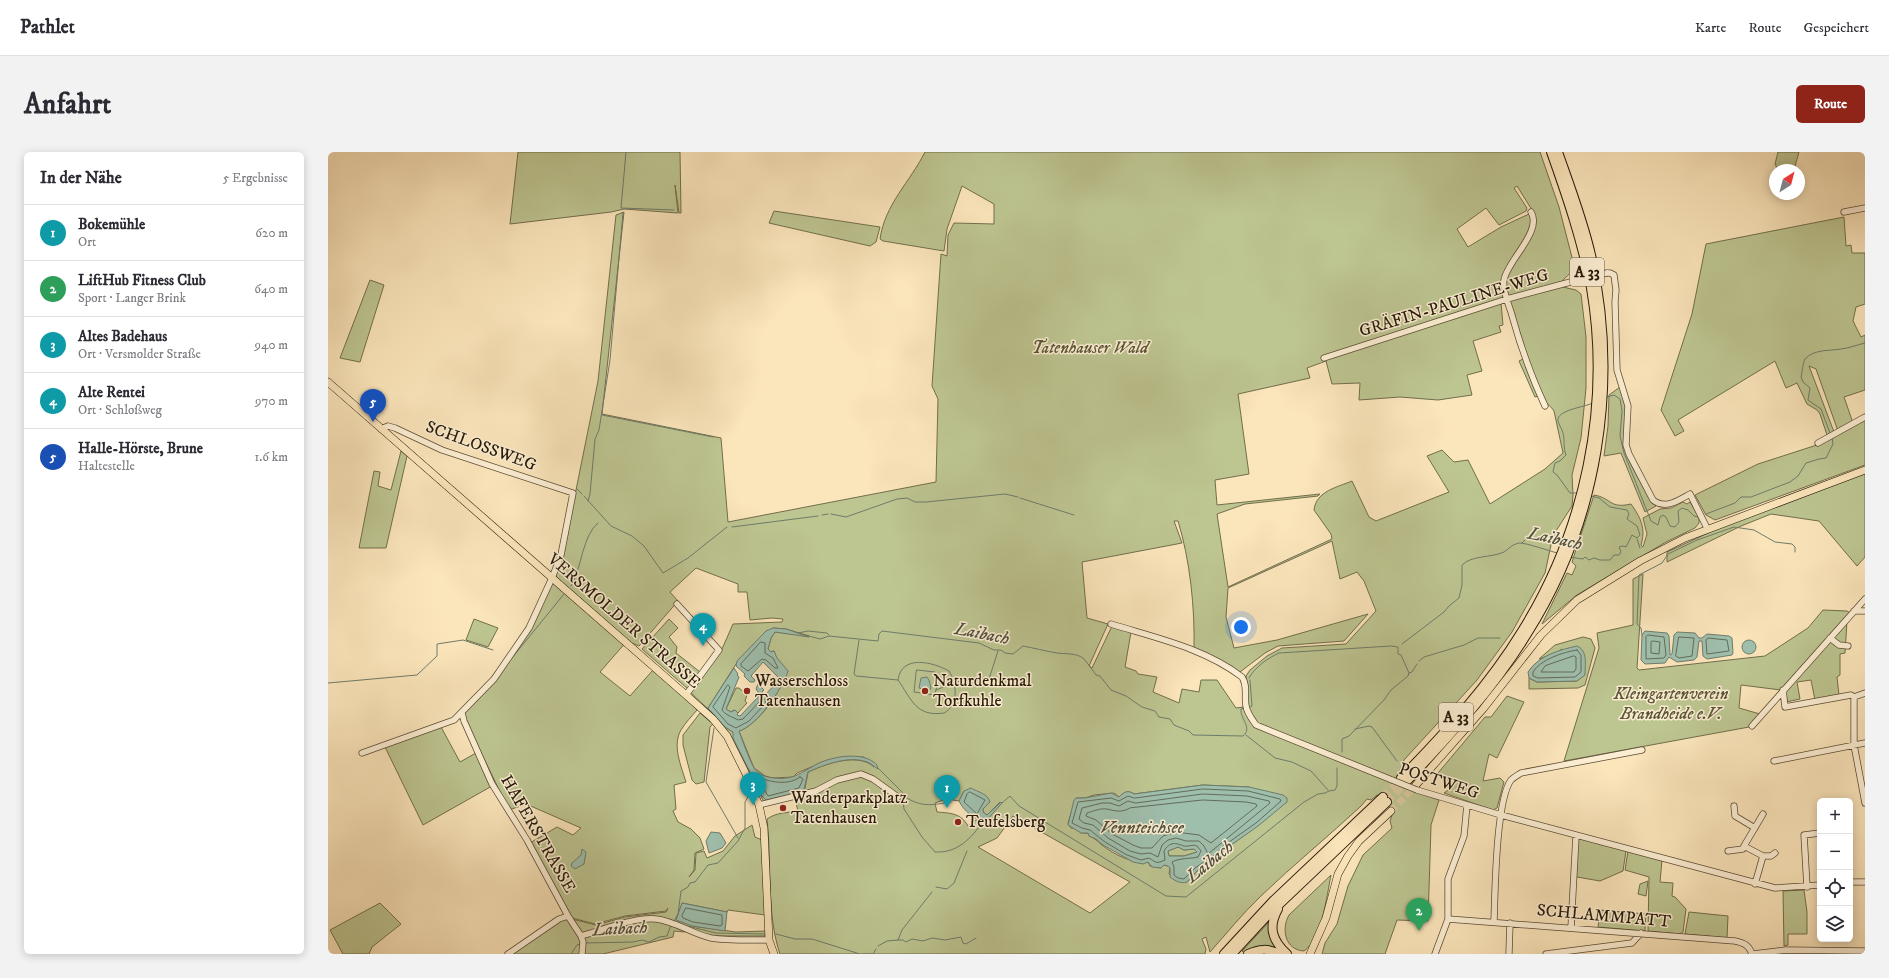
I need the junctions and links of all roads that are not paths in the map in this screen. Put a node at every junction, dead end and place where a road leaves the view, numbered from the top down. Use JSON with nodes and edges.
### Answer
{"nodes":[{"id":1,"x":1551,"y":152,"type":"edge"},
{"id":2,"x":1558,"y":152,"type":"edge"},
{"id":3,"x":1865,"y":208,"type":"edge"},
{"id":4,"x":1531,"y":212,"type":"dead end"},
{"id":5,"x":1844,"y":212,"type":"dead end"},
{"id":6,"x":1507,"y":299,"type":"junction"},
{"id":7,"x":1324,"y":358,"type":"dead end"},
{"id":8,"x":328,"y":382,"type":"edge"},
{"id":9,"x":1599,"y":399,"type":"junction"},
{"id":10,"x":1545,"y":406,"type":"dead end"},
{"id":11,"x":1865,"y":417,"type":"edge"},
{"id":12,"x":381,"y":429,"type":"junction"},
{"id":13,"x":1818,"y":443,"type":"dead end"},
{"id":14,"x":1865,"y":470,"type":"edge"},
{"id":15,"x":1707,"y":528,"type":"junction"},
{"id":16,"x":552,"y":578,"type":"junction"},
{"id":17,"x":1865,"y":599,"type":"edge"},
{"id":18,"x":677,"y":604,"type":"dead end"},
{"id":19,"x":1854,"y":611,"type":"junction"},
{"id":20,"x":1865,"y":611,"type":"edge"},
{"id":21,"x":1111,"y":624,"type":"dead end"},
{"id":22,"x":1830,"y":638,"type":"junction"},
{"id":23,"x":1848,"y":646,"type":"dead end"},
{"id":24,"x":1782,"y":690,"type":"junction"},
{"id":25,"x":1865,"y":693,"type":"edge"},
{"id":26,"x":686,"y":695,"type":"junction"},
{"id":27,"x":1854,"y":697,"type":"junction"},
{"id":28,"x":462,"y":713,"type":"junction"},
{"id":29,"x":454,"y":720,"type":"junction"},
{"id":30,"x":466,"y":726,"type":"junction"},
{"id":31,"x":1752,"y":726,"type":"dead end"},
{"id":32,"x":1865,"y":743,"type":"edge"},
{"id":33,"x":1854,"y":745,"type":"junction"},
{"id":34,"x":1642,"y":750,"type":"dead end"},
{"id":35,"x":362,"y":753,"type":"dead end"},
{"id":36,"x":1774,"y":761,"type":"dead end"},
{"id":37,"x":1404,"y":780,"type":"tunnel mouth"},
{"id":38,"x":1416,"y":788,"type":"junction"},
{"id":39,"x":898,"y":797,"type":"dead end"},
{"id":40,"x":1865,"y":803,"type":"edge"},
{"id":41,"x":760,"y":805,"type":"junction"},
{"id":42,"x":1467,"y":805,"type":"junction"},
{"id":43,"x":1734,"y":806,"type":"dead end"},
{"id":44,"x":1391,"y":811,"type":"tunnel mouth"},
{"id":45,"x":1763,"y":814,"type":"dead end"},
{"id":46,"x":1501,"y":815,"type":"junction"},
{"id":47,"x":1755,"y":828,"type":"junction"},
{"id":48,"x":1817,"y":833,"type":"edge"},
{"id":49,"x":1576,"y":836,"type":"junction"},
{"id":50,"x":1744,"y":846,"type":"junction"},
{"id":51,"x":1728,"y":851,"type":"dead end"},
{"id":52,"x":1775,"y":853,"type":"dead end"},
{"id":53,"x":1763,"y":856,"type":"junction"},
{"id":54,"x":1853,"y":882,"type":"edge"},
{"id":55,"x":1865,"y":882,"type":"edge"},
{"id":56,"x":1755,"y":884,"type":"junction"},
{"id":57,"x":1817,"y":885,"type":"edge"},
{"id":58,"x":1807,"y":886,"type":"junction"},
{"id":59,"x":1285,"y":899,"type":"junction"},
{"id":60,"x":568,"y":916,"type":"junction"},
{"id":61,"x":1448,"y":919,"type":"junction"},
{"id":62,"x":1494,"y":922,"type":"junction"},
{"id":63,"x":1510,"y":923,"type":"junction"},
{"id":64,"x":1571,"y":928,"type":"junction"},
{"id":65,"x":1641,"y":934,"type":"junction"},
{"id":66,"x":581,"y":936,"type":"junction"},
{"id":67,"x":769,"y":940,"type":"junction"},
{"id":68,"x":1862,"y":952,"type":"edge"},
{"id":69,"x":772,"y":953,"type":"edge"},
{"id":70,"x":1251,"y":953,"type":"edge"},
{"id":71,"x":508,"y":954,"type":"edge"},
{"id":72,"x":582,"y":954,"type":"edge"},
{"id":73,"x":1224,"y":954,"type":"edge"},
{"id":74,"x":1232,"y":954,"type":"edge"},
{"id":75,"x":1272,"y":954,"type":"edge"},
{"id":76,"x":1279,"y":954,"type":"edge"},
{"id":77,"x":1287,"y":954,"type":"edge"},
{"id":78,"x":1309,"y":954,"type":"edge"},
{"id":79,"x":1435,"y":954,"type":"edge"},
{"id":80,"x":1502,"y":954,"type":"edge"},
{"id":81,"x":1510,"y":954,"type":"edge"},
{"id":82,"x":1546,"y":954,"type":"edge"},
{"id":83,"x":1752,"y":954,"type":"edge"}],
"edges":[{"from":1,"to":9,"type":"highway","number":"A 33"},
{"from":2,"to":9,"type":"highway","number":"A 33"},
{"from":3,"to":5,"type":"street"},
{"from":4,"to":6,"type":"street"},
{"from":6,"to":7,"type":"street","name":"GRÄFIN-PAULINE-WEG"},
{"from":6,"to":10,"type":"street"},
{"from":6,"to":15,"type":"street","name":"GRÄFIN-PAULINE-WEG","bridge":true},
{"from":8,"to":12,"type":"main road","name":"VERSMOLDER STRASSE"},
{"from":9,"to":37,"type":"highway","number":"A 33"},
{"from":11,"to":13,"type":"street"},
{"from":12,"to":16,"type":"main road","name":"VERSMOLDER STRASSE"},
{"from":12,"to":16,"type":"street","name":"SCHLOSSWEG"},
{"from":14,"to":15,"type":"main road"},
{"from":15,"to":38,"type":"main road"},
{"from":16,"to":26,"type":"main road","name":"VERSMOLDER STRASSE"},
{"from":16,"to":28,"type":"street"},
{"from":17,"to":19,"type":"street"},
{"from":18,"to":26,"type":"street"},
{"from":19,"to":20,"type":"street"},
{"from":19,"to":22,"type":"street"},
{"from":21,"to":38,"type":"street","name":"POSTWEG","bridge":true},
{"from":22,"to":23,"type":"street"},
{"from":22,"to":24,"type":"street"},
{"from":24,"to":27,"type":"street"},
{"from":24,"to":31,"type":"street"},
{"from":25,"to":27,"type":"street"},
{"from":26,"to":41,"type":"main road","name":"VERSMOLDER STRASSE"},
{"from":27,"to":33,"type":"street"},
{"from":28,"to":29,"type":"street"},
{"from":28,"to":30,"type":"street","name":"HAFERSTRASSE"},
{"from":29,"to":30,"type":"street"},
{"from":29,"to":35,"type":"street"},
{"from":30,"to":60,"type":"street","name":"HAFERSTRASSE"},
{"from":32,"to":33,"type":"street"},
{"from":33,"to":36,"type":"street"},
{"from":33,"to":40,"type":"street"},
{"from":34,"to":46,"type":"street"},
{"from":38,"to":42,"type":"street","name":"POSTWEG"},
{"from":39,"to":41,"type":"street"},
{"from":41,"to":67,"type":"main road","name":"VERSMOLDER STRASSE"},
{"from":42,"to":46,"type":"street","name":"POSTWEG"},
{"from":42,"to":61,"type":"street"},
{"from":43,"to":47,"type":"street"},
{"from":44,"to":78,"type":"main road"},
{"from":45,"to":47,"type":"street"},
{"from":46,"to":49,"type":"street","name":"POSTWEG"},
{"from":46,"to":62,"type":"street"},
{"from":47,"to":50,"type":"street"},
{"from":48,"to":58,"type":"street"},
{"from":49,"to":56,"type":"street","name":"POSTWEG"},
{"from":49,"to":64,"type":"street"},
{"from":50,"to":51,"type":"street"},
{"from":50,"to":53,"type":"street"},
{"from":52,"to":53,"type":"street"},
{"from":53,"to":56,"type":"street"},
{"from":54,"to":55,"type":"street"},
{"from":56,"to":58,"type":"street","name":"POSTWEG"},
{"from":57,"to":58,"type":"street","name":"POSTWEG"},
{"from":59,"to":73,"type":"highway"},
{"from":59,"to":74,"type":"highway"},
{"from":59,"to":77,"type":"highway"},
{"from":60,"to":66,"type":"street","name":"HAFERSTRASSE"},
{"from":60,"to":71,"type":"street"},
{"from":61,"to":62,"type":"street","name":"SCHLAMMPATT"},
{"from":61,"to":79,"type":"street"},
{"from":62,"to":63,"type":"street","name":"SCHLAMMPATT"},
{"from":63,"to":64,"type":"street","name":"SCHLAMMPATT"},
{"from":63,"to":81,"type":"street"},
{"from":64,"to":65,"type":"street","name":"SCHLAMMPATT"},
{"from":65,"to":82,"type":"street"},
{"from":65,"to":83,"type":"street","name":"SCHLAMMPATT"},
{"from":66,"to":67,"type":"street"},
{"from":66,"to":72,"type":"street","name":"HAFERSTRASSE"},
{"from":67,"to":69,"type":"main road","name":"VERSMOLDER STRASSE"},
{"from":68,"to":83,"type":"street"},
{"from":70,"to":75,"type":"highway"},
{"from":70,"to":76,"type":"highway"},
{"from":80,"to":81,"type":"street"}]}
